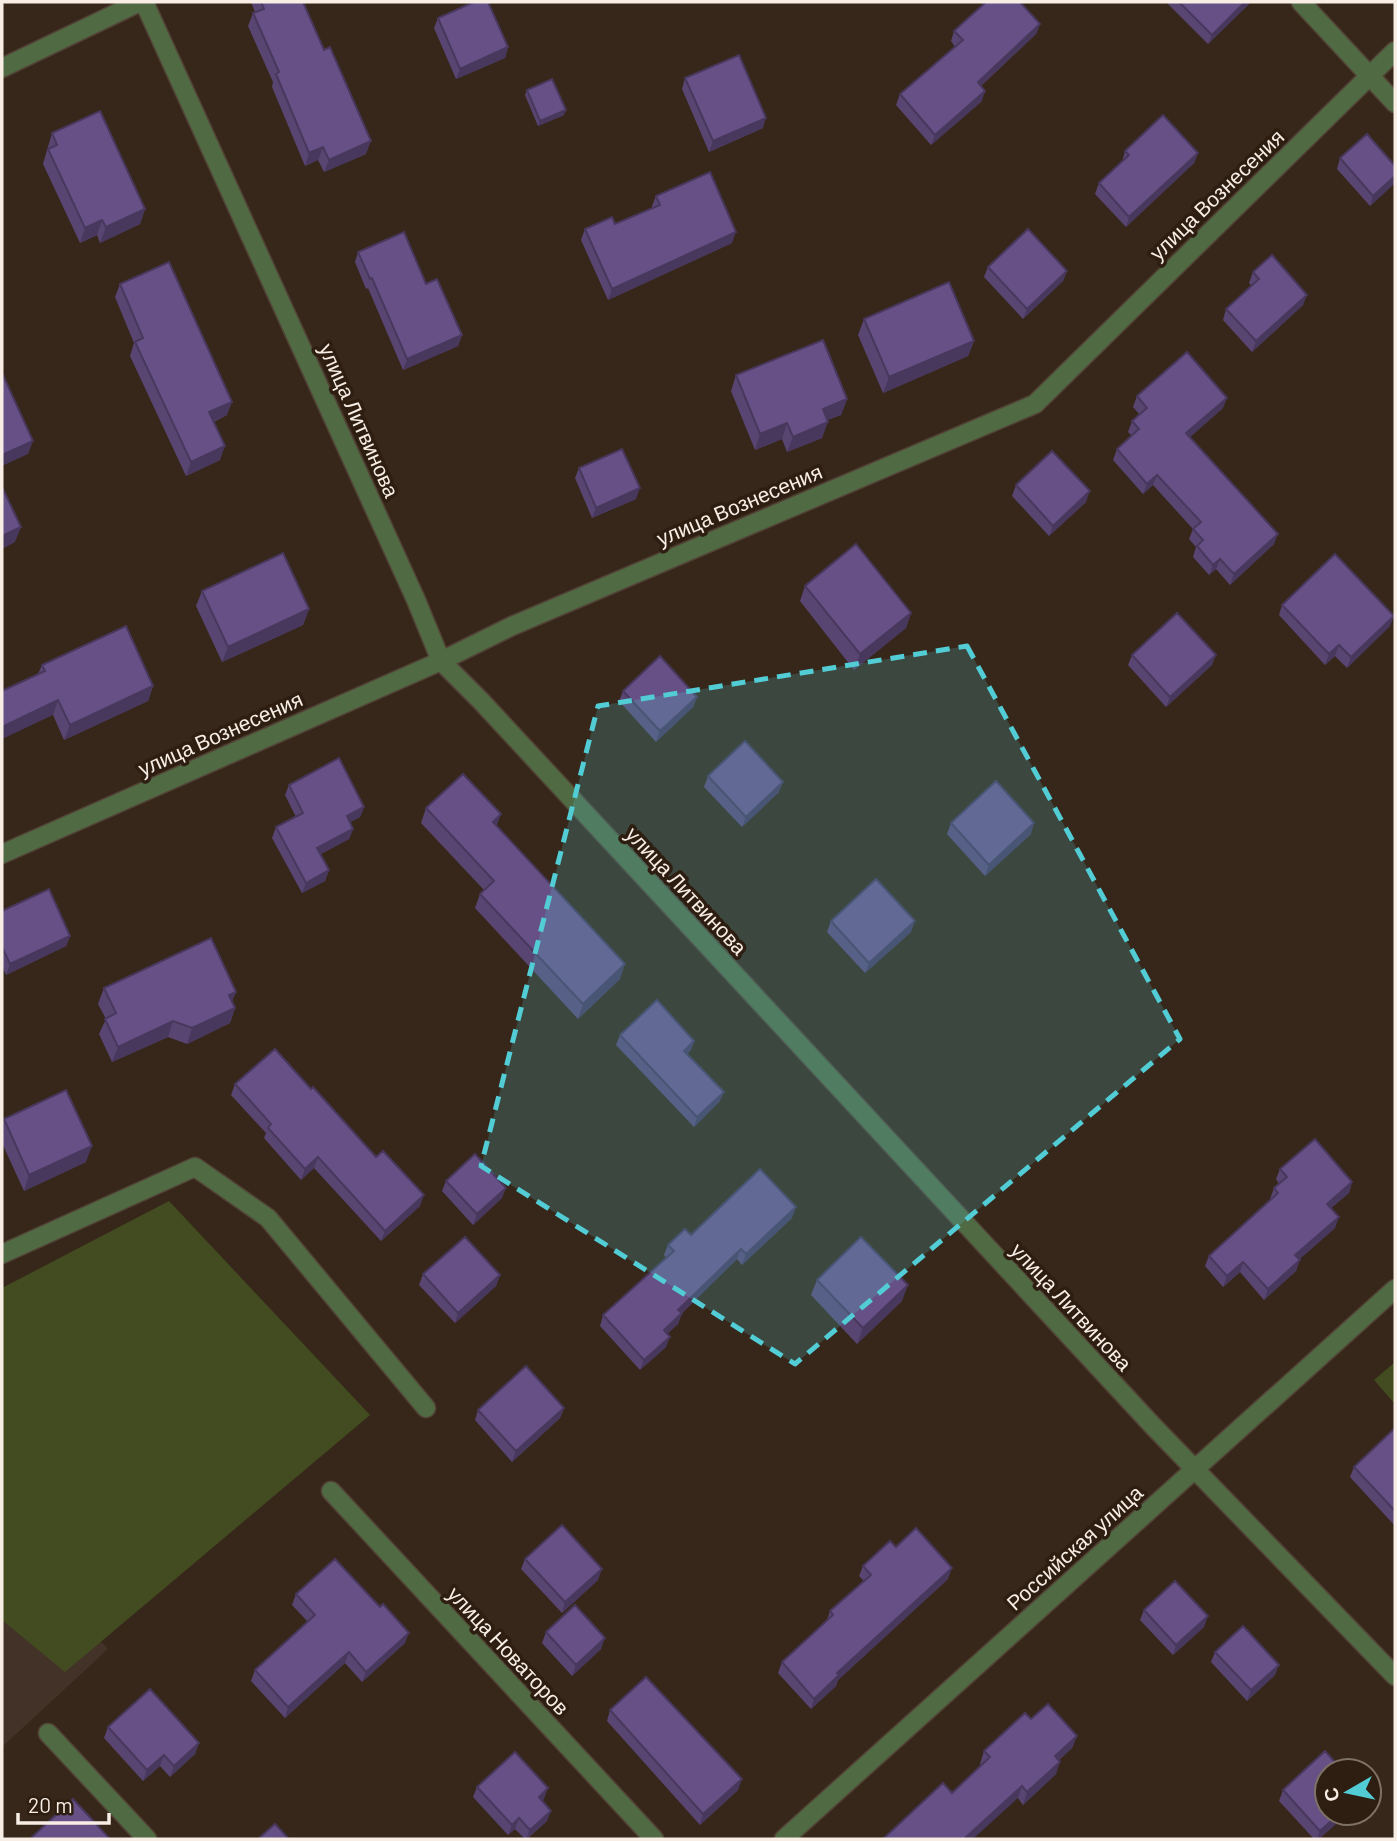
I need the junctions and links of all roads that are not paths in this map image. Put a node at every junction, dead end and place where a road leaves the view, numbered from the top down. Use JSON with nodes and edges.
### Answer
{"nodes":[{"id":1,"x":142,"y":2,"type":"edge"},
{"id":2,"x":1301,"y":2,"type":"edge"},
{"id":3,"x":1395,"y":51,"type":"edge"},
{"id":4,"x":2,"y":68,"type":"edge"},
{"id":5,"x":1369,"y":75,"type":"junction"},
{"id":6,"x":1395,"y":103,"type":"edge"},
{"id":7,"x":441,"y":661,"type":"junction"},
{"id":8,"x":2,"y":854,"type":"edge"},
{"id":9,"x":2,"y":1254,"type":"edge"},
{"id":10,"x":1395,"y":1289,"type":"edge"},
{"id":11,"x":426,"y":1408,"type":"dead end"},
{"id":12,"x":1195,"y":1470,"type":"junction"},
{"id":13,"x":331,"y":1491,"type":"dead end"},
{"id":14,"x":1395,"y":1676,"type":"edge"},
{"id":15,"x":48,"y":1733,"type":"dead end"},
{"id":16,"x":147,"y":1839,"type":"edge"},
{"id":17,"x":654,"y":1839,"type":"edge"},
{"id":18,"x":784,"y":1839,"type":"edge"}],
"edges":[{"from":1,"to":4,"type":"street"},
{"from":1,"to":7,"type":"street","name":"улица Литвинова"},
{"from":2,"to":5,"type":"street"},
{"from":3,"to":5,"type":"street","name":"улица Вознесения"},
{"from":5,"to":6,"type":"street"},
{"from":5,"to":7,"type":"street","name":"улица Вознесения"},
{"from":7,"to":8,"type":"street","name":"улица Вознесения"},
{"from":7,"to":12,"type":"street","name":"улица Литвинова"},
{"from":9,"to":11,"type":"street"},
{"from":10,"to":12,"type":"street","name":"Российская улица"},
{"from":12,"to":14,"type":"street","name":"улица Литвинова"},
{"from":12,"to":18,"type":"street","name":"Российская улица"},
{"from":13,"to":17,"type":"street","name":"улица Новаторов"},
{"from":15,"to":16,"type":"street"}]}
